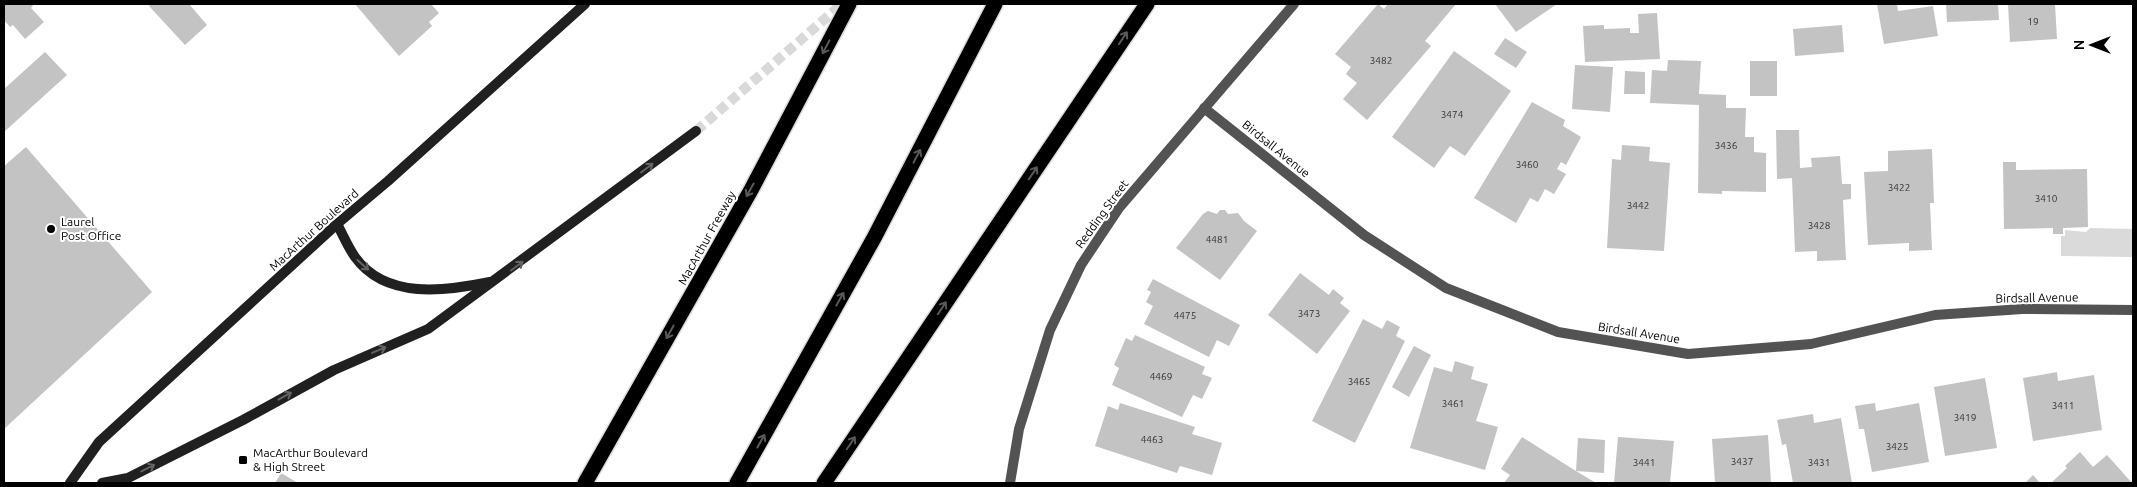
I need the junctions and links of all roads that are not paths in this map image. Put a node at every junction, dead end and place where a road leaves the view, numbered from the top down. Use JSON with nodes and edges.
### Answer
{"nodes":[{"id":1,"x":585,"y":4,"type":"edge"},
{"id":2,"x":849,"y":4,"type":"edge"},
{"id":3,"x":995,"y":4,"type":"edge"},
{"id":4,"x":1146,"y":4,"type":"edge"},
{"id":5,"x":1294,"y":4,"type":"edge"},
{"id":6,"x":1204,"y":108,"type":"junction"},
{"id":7,"x":696,"y":131,"type":"tunnel mouth"},
{"id":8,"x":336,"y":224,"type":"junction"},
{"id":9,"x":495,"y":282,"type":"junction"},
{"id":10,"x":2133,"y":310,"type":"edge"},
{"id":11,"x":70,"y":483,"type":"edge"},
{"id":12,"x":102,"y":483,"type":"edge"},
{"id":13,"x":585,"y":483,"type":"edge"},
{"id":14,"x":737,"y":483,"type":"edge"},
{"id":15,"x":824,"y":483,"type":"edge"},
{"id":16,"x":1010,"y":483,"type":"edge"}],
"edges":[{"from":1,"to":8,"type":"main road","name":"MacArthur Boulevard"},
{"from":2,"to":13,"type":"highway","name":"MacArthur Freeway","one_way":true},
{"from":14,"to":3,"type":"highway","one_way":true},
{"from":15,"to":4,"type":"highway","one_way":true},
{"from":5,"to":6,"type":"street","name":"Redding Street"},
{"from":6,"to":10,"type":"street","name":"Birdsall Avenue"},
{"from":6,"to":16,"type":"street","name":"Redding Street"},
{"from":9,"to":7,"type":"main road","one_way":true},
{"from":8,"to":9,"type":"main road","one_way":true},
{"from":8,"to":11,"type":"main road","name":"MacArthur Boulevard"},
{"from":12,"to":9,"type":"main road","one_way":true}]}
